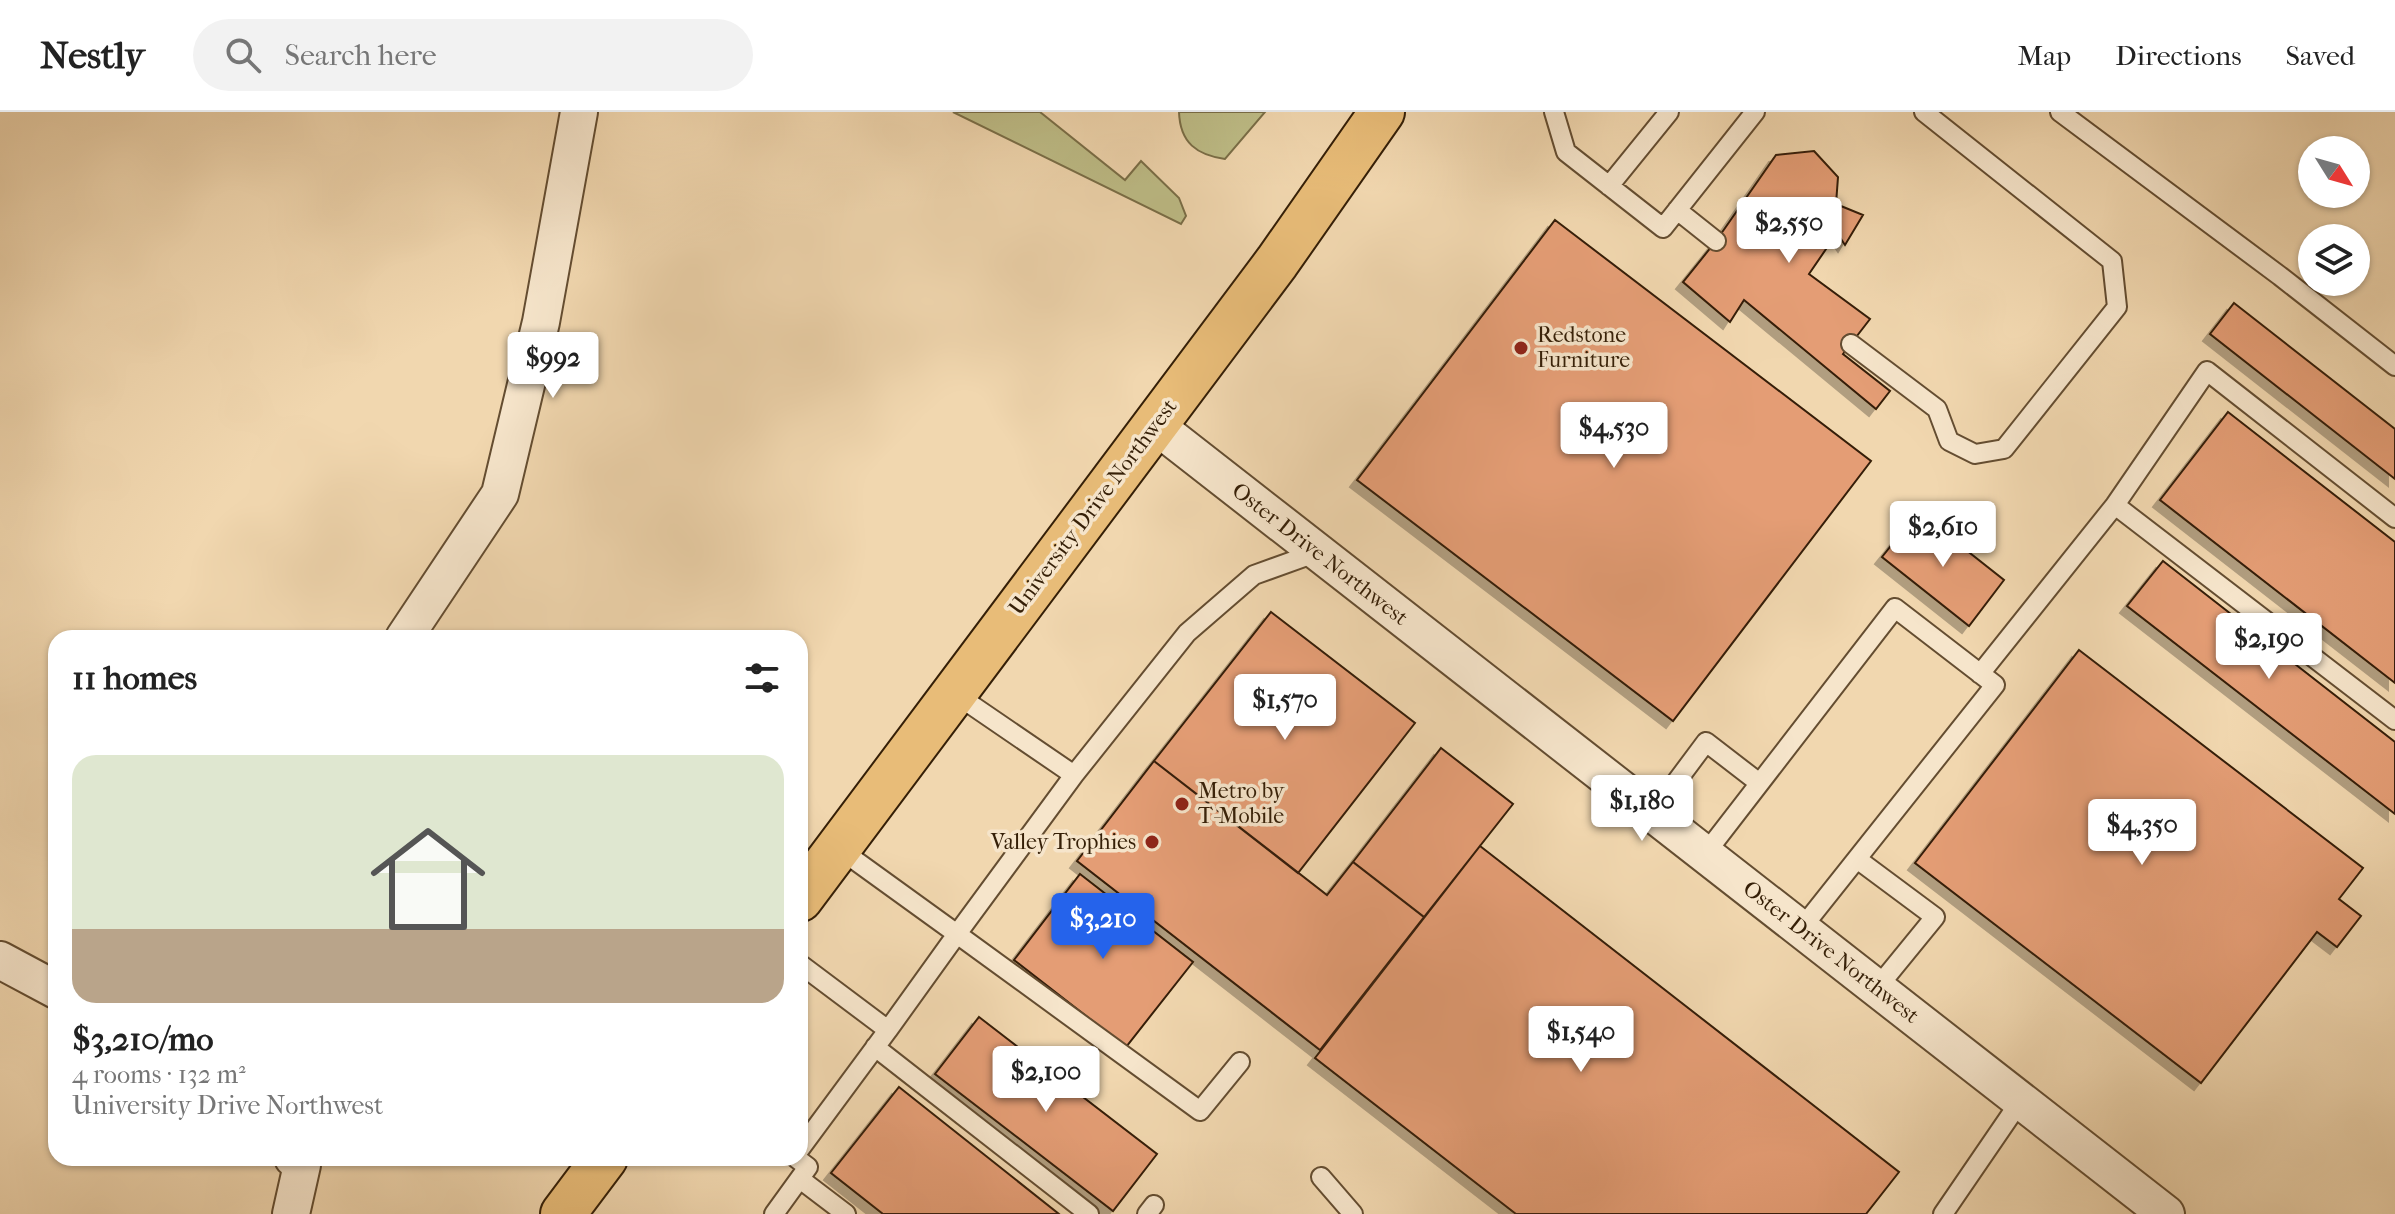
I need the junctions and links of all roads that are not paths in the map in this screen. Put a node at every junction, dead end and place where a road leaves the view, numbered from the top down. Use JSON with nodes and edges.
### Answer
{"nodes":[{"id":1,"x":579,"y":112,"type":"edge"},
{"id":2,"x":1382,"y":112,"type":"edge"},
{"id":3,"x":1554,"y":112,"type":"edge"},
{"id":4,"x":1669,"y":112,"type":"edge"},
{"id":5,"x":1755,"y":112,"type":"edge"},
{"id":6,"x":1924,"y":112,"type":"edge"},
{"id":7,"x":2060,"y":112,"type":"edge"},
{"id":8,"x":1609,"y":186,"type":"junction"},
{"id":9,"x":1677,"y":210,"type":"junction"},
{"id":10,"x":1716,"y":241,"type":"dead end"},
{"id":11,"x":1851,"y":344,"type":"dead end"},
{"id":12,"x":2395,"y":366,"type":"edge"},
{"id":13,"x":1155,"y":425,"type":"junction"},
{"id":14,"x":2115,"y":505,"type":"junction"},
{"id":15,"x":2395,"y":518,"type":"edge"},
{"id":16,"x":1318,"y":552,"type":"junction"},
{"id":17,"x":409,"y":630,"type":"edge"},
{"id":18,"x":1980,"y":674,"type":"junction"},
{"id":19,"x":954,"y":693,"type":"junction"},
{"id":20,"x":2395,"y":720,"type":"edge"},
{"id":21,"x":1074,"y":775,"type":"junction"},
{"id":22,"x":1758,"y":782,"type":"junction"},
{"id":23,"x":1653,"y":813,"type":"junction"},
{"id":24,"x":838,"y":848,"type":"junction"},
{"id":25,"x":1705,"y":854,"type":"junction"},
{"id":26,"x":1857,"y":859,"type":"junction"},
{"id":27,"x":808,"y":888,"type":"edge"},
{"id":28,"x":1801,"y":929,"type":"junction"},
{"id":29,"x":957,"y":934,"type":"junction"},
{"id":30,"x":0,"y":960,"type":"edge"},
{"id":31,"x":808,"y":970,"type":"edge"},
{"id":32,"x":48,"y":986,"type":"edge"},
{"id":33,"x":1877,"y":988,"type":"junction"},
{"id":34,"x":888,"y":1030,"type":"junction"},
{"id":35,"x":875,"y":1047,"type":"junction"},
{"id":36,"x":1240,"y":1062,"type":"dead end"},
{"id":37,"x":2021,"y":1100,"type":"junction"},
{"id":38,"x":808,"y":1138,"type":"edge"},
{"id":39,"x":302,"y":1166,"type":"edge"},
{"id":40,"x":599,"y":1166,"type":"edge"},
{"id":41,"x":807,"y":1166,"type":"edge"},
{"id":42,"x":1321,"y":1177,"type":"dead end"},
{"id":43,"x":800,"y":1179,"type":"junction"},
{"id":44,"x":291,"y":1214,"type":"edge"},
{"id":45,"x":563,"y":1214,"type":"edge"},
{"id":46,"x":774,"y":1214,"type":"edge"},
{"id":47,"x":846,"y":1214,"type":"edge"},
{"id":48,"x":1089,"y":1214,"type":"edge"},
{"id":49,"x":1353,"y":1214,"type":"edge"},
{"id":50,"x":1943,"y":1214,"type":"edge"},
{"id":51,"x":2166,"y":1214,"type":"edge"}],
"edges":[{"from":1,"to":17,"type":"street"},
{"from":2,"to":13,"type":"highway","name":"University Drive Northwest"},
{"from":3,"to":8,"type":"lane"},
{"from":4,"to":8,"type":"lane"},
{"from":5,"to":9,"type":"lane"},
{"from":6,"to":11,"type":"lane"},
{"from":7,"to":12,"type":"lane"},
{"from":8,"to":9,"type":"lane"},
{"from":9,"to":10,"type":"lane"},
{"from":13,"to":16,"type":"street","name":"Oster Drive Northwest"},
{"from":13,"to":19,"type":"highway","name":"University Drive Northwest"},
{"from":14,"to":15,"type":"lane"},
{"from":14,"to":18,"type":"lane"},
{"from":14,"to":20,"type":"lane"},
{"from":16,"to":21,"type":"lane"},
{"from":16,"to":23,"type":"street","name":"Oster Drive Northwest"},
{"from":18,"to":22,"type":"lane"},
{"from":18,"to":26,"type":"lane"},
{"from":19,"to":21,"type":"lane"},
{"from":19,"to":24,"type":"highway","name":"University Drive Northwest"},
{"from":21,"to":29,"type":"lane"},
{"from":22,"to":23,"type":"lane"},
{"from":22,"to":25,"type":"lane"},
{"from":23,"to":25,"type":"street","name":"Oster Drive Northwest"},
{"from":24,"to":27,"type":"highway","name":"University Drive Northwest"},
{"from":24,"to":29,"type":"lane"},
{"from":25,"to":28,"type":"street","name":"Oster Drive Northwest"},
{"from":26,"to":28,"type":"lane"},
{"from":26,"to":33,"type":"lane"},
{"from":28,"to":33,"type":"street","name":"Oster Drive Northwest"},
{"from":29,"to":34,"type":"lane"},
{"from":29,"to":36,"type":"lane"},
{"from":30,"to":32,"type":"street"},
{"from":31,"to":34,"type":"lane"},
{"from":33,"to":37,"type":"street","name":"Oster Drive Northwest"},
{"from":34,"to":35,"type":"lane"},
{"from":35,"to":38,"type":"lane"},
{"from":35,"to":48,"type":"lane"},
{"from":37,"to":50,"type":"lane"},
{"from":37,"to":51,"type":"street","name":"Oster Drive Northwest"},
{"from":39,"to":44,"type":"street"},
{"from":40,"to":45,"type":"highway"},
{"from":41,"to":43,"type":"lane"},
{"from":42,"to":49,"type":"lane"},
{"from":43,"to":46,"type":"lane"},
{"from":43,"to":47,"type":"lane"}]}
